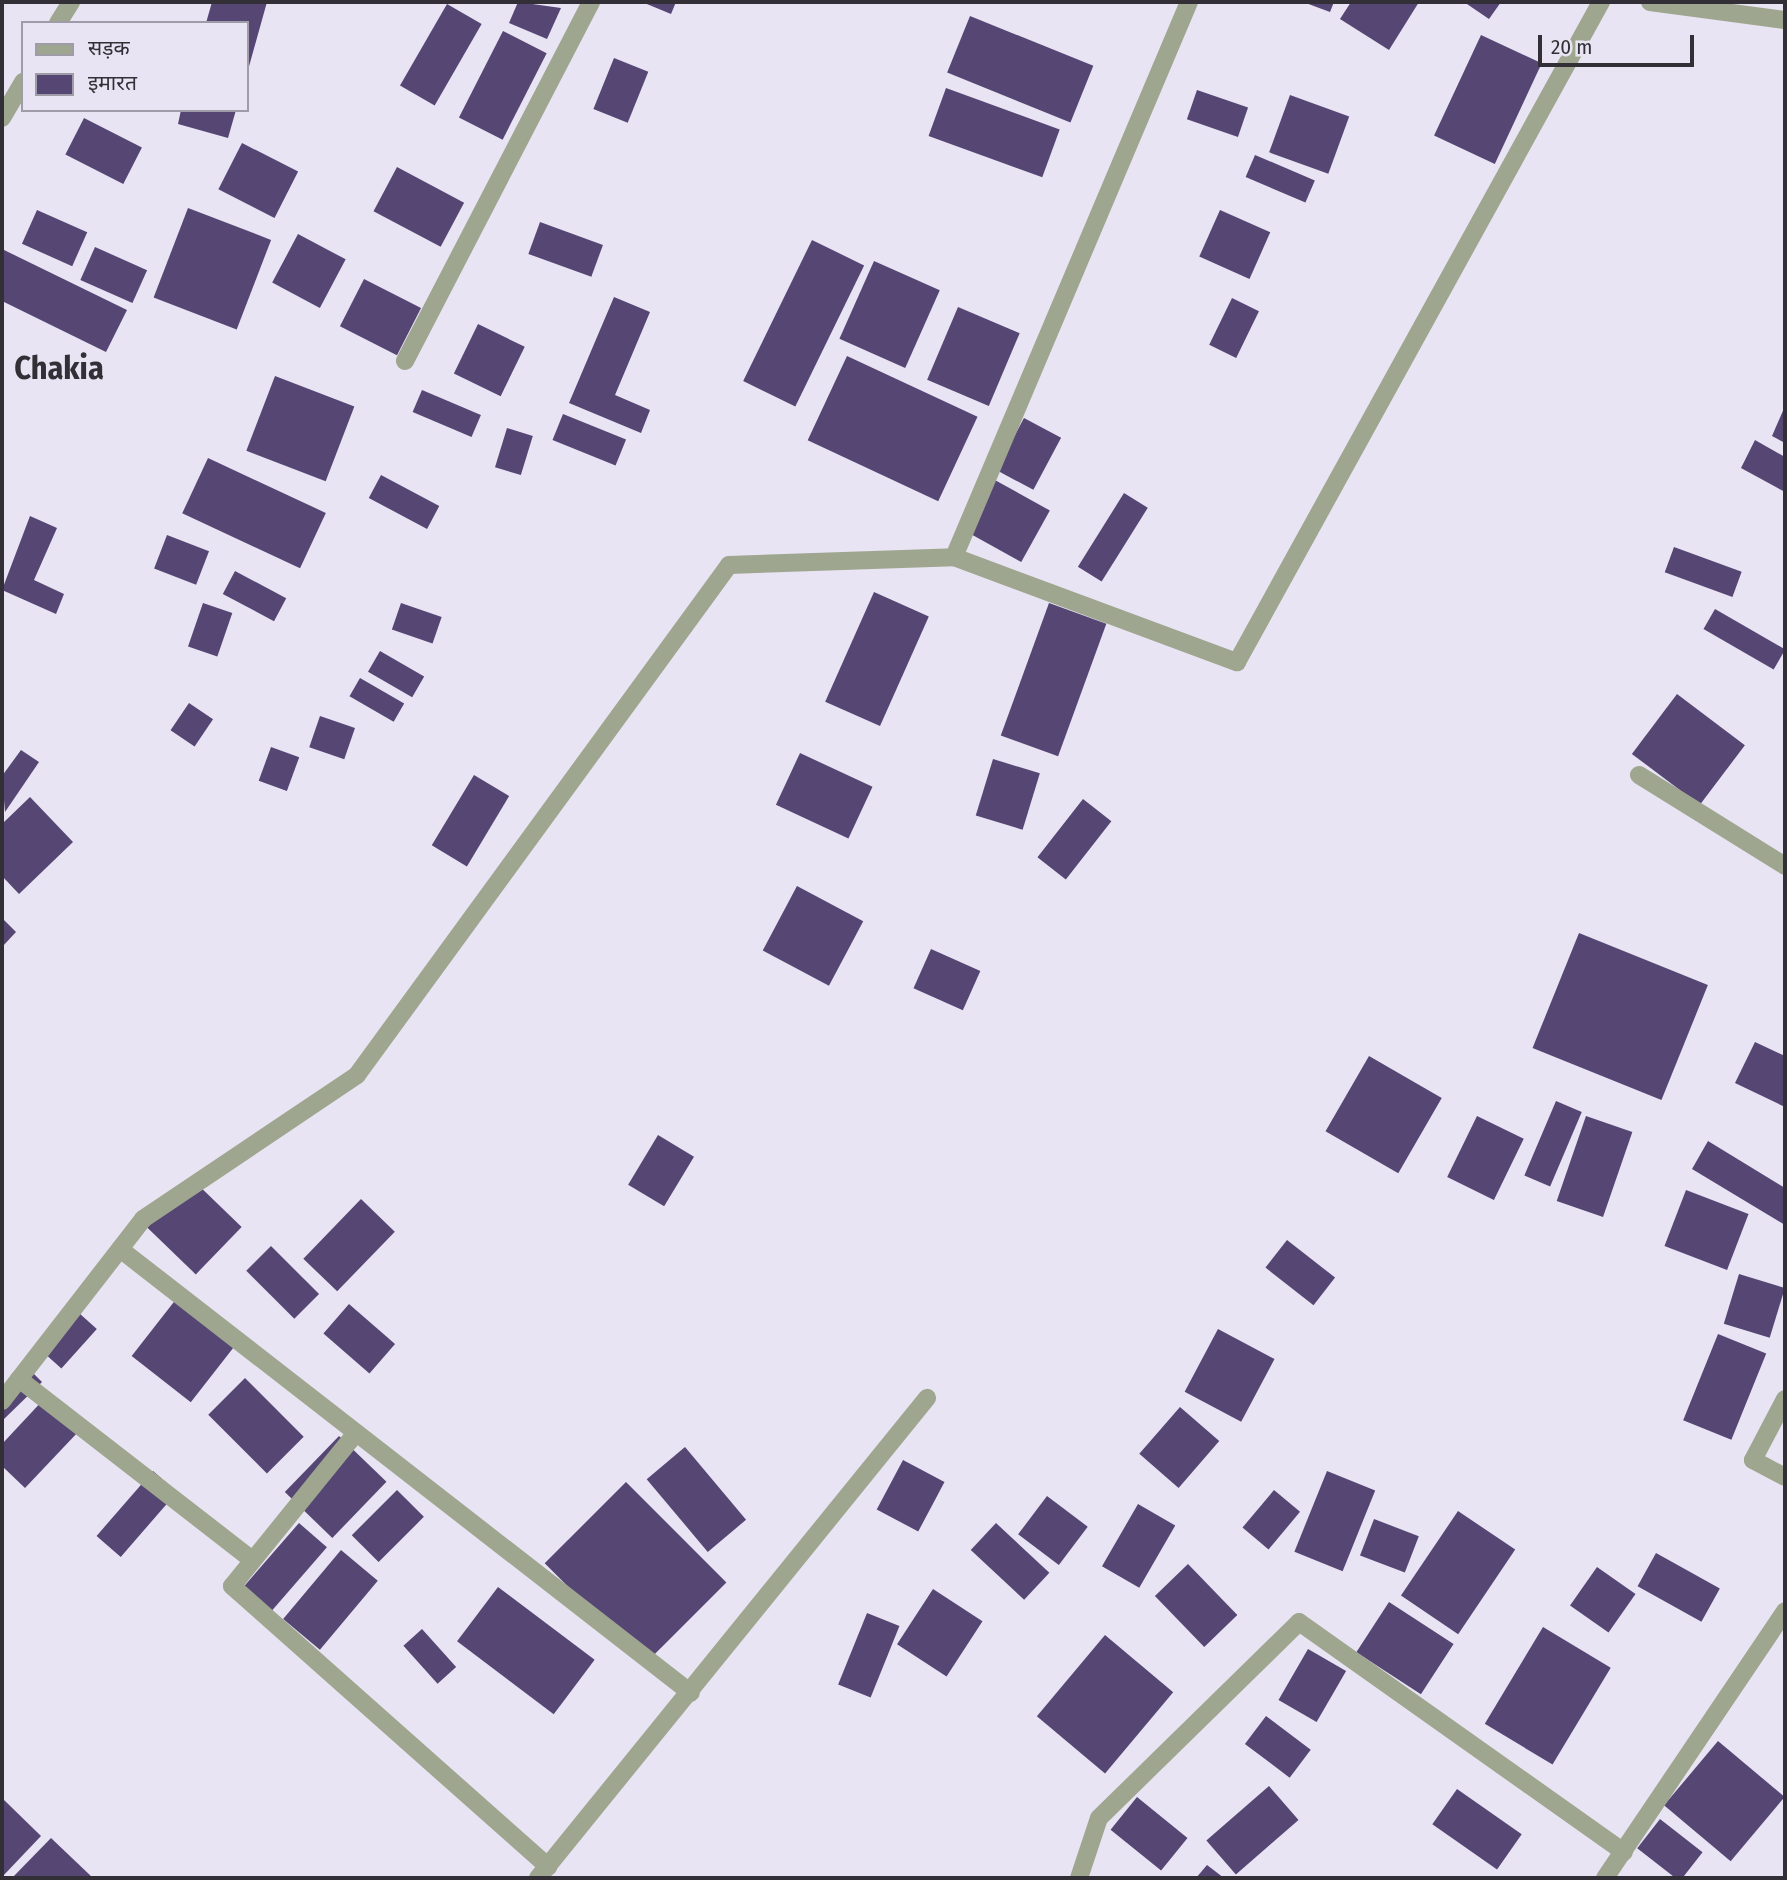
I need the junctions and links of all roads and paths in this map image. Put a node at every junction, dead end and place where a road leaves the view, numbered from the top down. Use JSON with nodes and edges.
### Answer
{"nodes":[{"id":1,"x":71,"y":2,"type":"edge"},
{"id":2,"x":591,"y":2,"type":"edge"},
{"id":3,"x":1189,"y":2,"type":"edge"},
{"id":4,"x":1601,"y":2,"type":"edge"},
{"id":5,"x":1650,"y":2,"type":"edge"},
{"id":6,"x":1785,"y":20,"type":"edge"},
{"id":7,"x":59,"y":21,"type":"edge"},
{"id":8,"x":21,"y":85,"type":"edge"},
{"id":9,"x":2,"y":118,"type":"edge"},
{"id":10,"x":405,"y":361,"type":"dead end"},
{"id":11,"x":954,"y":557,"type":"junction"},
{"id":12,"x":1639,"y":775,"type":"dead end"},
{"id":13,"x":1785,"y":866,"type":"edge"},
{"id":14,"x":120,"y":1249,"type":"junction"},
{"id":15,"x":19,"y":1379,"type":"junction"},
{"id":16,"x":927,"y":1398,"type":"dead end"},
{"id":17,"x":1785,"y":1399,"type":"edge"},
{"id":18,"x":2,"y":1401,"type":"edge"},
{"id":19,"x":356,"y":1433,"type":"junction"},
{"id":20,"x":1785,"y":1477,"type":"edge"},
{"id":21,"x":253,"y":1560,"type":"junction"},
{"id":22,"x":1785,"y":1611,"type":"edge"},
{"id":23,"x":691,"y":1693,"type":"junction"},
{"id":24,"x":1624,"y":1852,"type":"junction"},
{"id":25,"x":543,"y":1873,"type":"edge"},
{"id":26,"x":1079,"y":1878,"type":"edge"},
{"id":27,"x":1605,"y":1878,"type":"edge"}],
"edges":[{"from":1,"to":7,"type":"street"},
{"from":2,"to":10,"type":"street"},
{"from":3,"to":11,"type":"street"},
{"from":4,"to":11,"type":"street"},
{"from":5,"to":6,"type":"street"},
{"from":8,"to":9,"type":"street"},
{"from":11,"to":14,"type":"street"},
{"from":12,"to":13,"type":"street"},
{"from":14,"to":15,"type":"street"},
{"from":14,"to":19,"type":"street"},
{"from":15,"to":18,"type":"street"},
{"from":15,"to":21,"type":"street"},
{"from":16,"to":23,"type":"street"},
{"from":17,"to":20,"type":"street"},
{"from":19,"to":21,"type":"street"},
{"from":19,"to":23,"type":"street"},
{"from":21,"to":25,"type":"street"},
{"from":22,"to":24,"type":"street"},
{"from":23,"to":25,"type":"street"},
{"from":24,"to":26,"type":"street"},
{"from":24,"to":27,"type":"street"}]}
